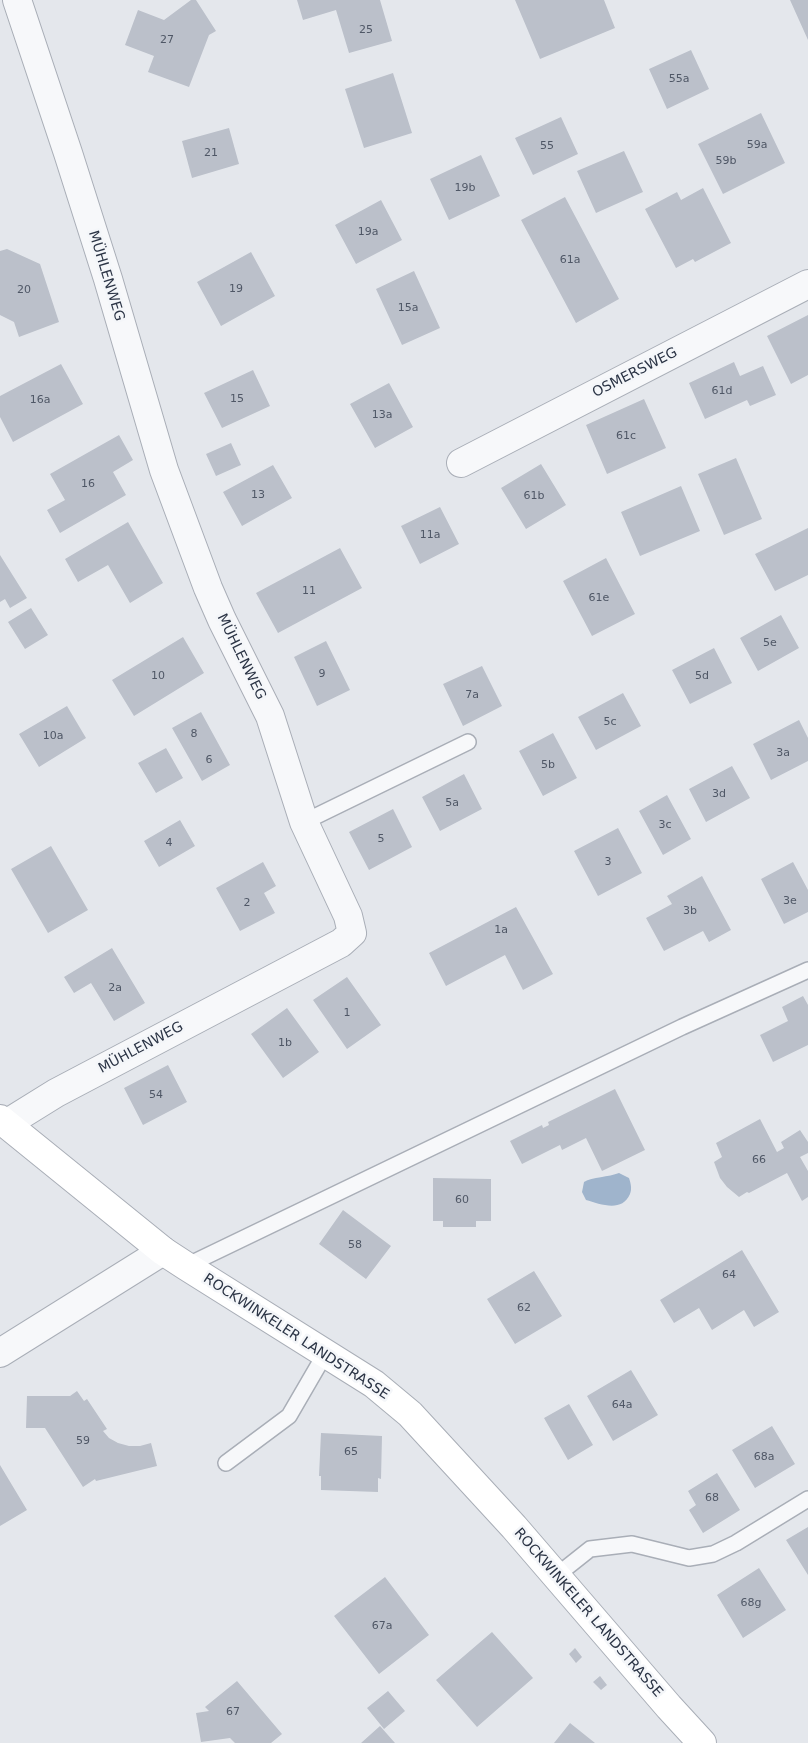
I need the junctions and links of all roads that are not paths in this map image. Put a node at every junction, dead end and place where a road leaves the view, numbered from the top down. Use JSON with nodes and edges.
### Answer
{"nodes":[{"id":1,"x":17,"y":0,"type":"edge"},
{"id":2,"x":808,"y":284,"type":"edge"},
{"id":3,"x":461,"y":463,"type":"dead end"},
{"id":4,"x":468,"y":742,"type":"dead end"},
{"id":5,"x":304,"y":822,"type":"junction"},
{"id":6,"x":808,"y":970,"type":"edge"},
{"id":7,"x":3,"y":1121,"type":"edge"},
{"id":8,"x":164,"y":1250,"type":"junction"},
{"id":9,"x":186,"y":1266,"type":"junction"},
{"id":10,"x":0,"y":1353,"type":"edge"},
{"id":11,"x":325,"y":1354,"type":"junction"},
{"id":12,"x":226,"y":1463,"type":"dead end"},
{"id":13,"x":808,"y":1499,"type":"edge"},
{"id":14,"x":556,"y":1576,"type":"junction"},
{"id":15,"x":702,"y":1743,"type":"edge"}],
"edges":[{"from":1,"to":5,"type":"street","name":"MÜHLENWEG"},
{"from":2,"to":3,"type":"street","name":"OSMERSWEG"},
{"from":4,"to":5,"type":"lane"},
{"from":5,"to":7,"type":"street","name":"MÜHLENWEG"},
{"from":6,"to":9,"type":"lane"},
{"from":7,"to":8,"type":"main road","name":"ROCKWINKELER LANDSTRASSE"},
{"from":8,"to":9,"type":"main road","name":"ROCKWINKELER LANDSTRASSE"},
{"from":8,"to":10,"type":"street"},
{"from":9,"to":11,"type":"main road","name":"ROCKWINKELER LANDSTRASSE"},
{"from":11,"to":12,"type":"lane"},
{"from":11,"to":14,"type":"main road","name":"ROCKWINKELER LANDSTRASSE"},
{"from":13,"to":14,"type":"lane"},
{"from":14,"to":15,"type":"main road","name":"ROCKWINKELER LANDSTRASSE"}]}
